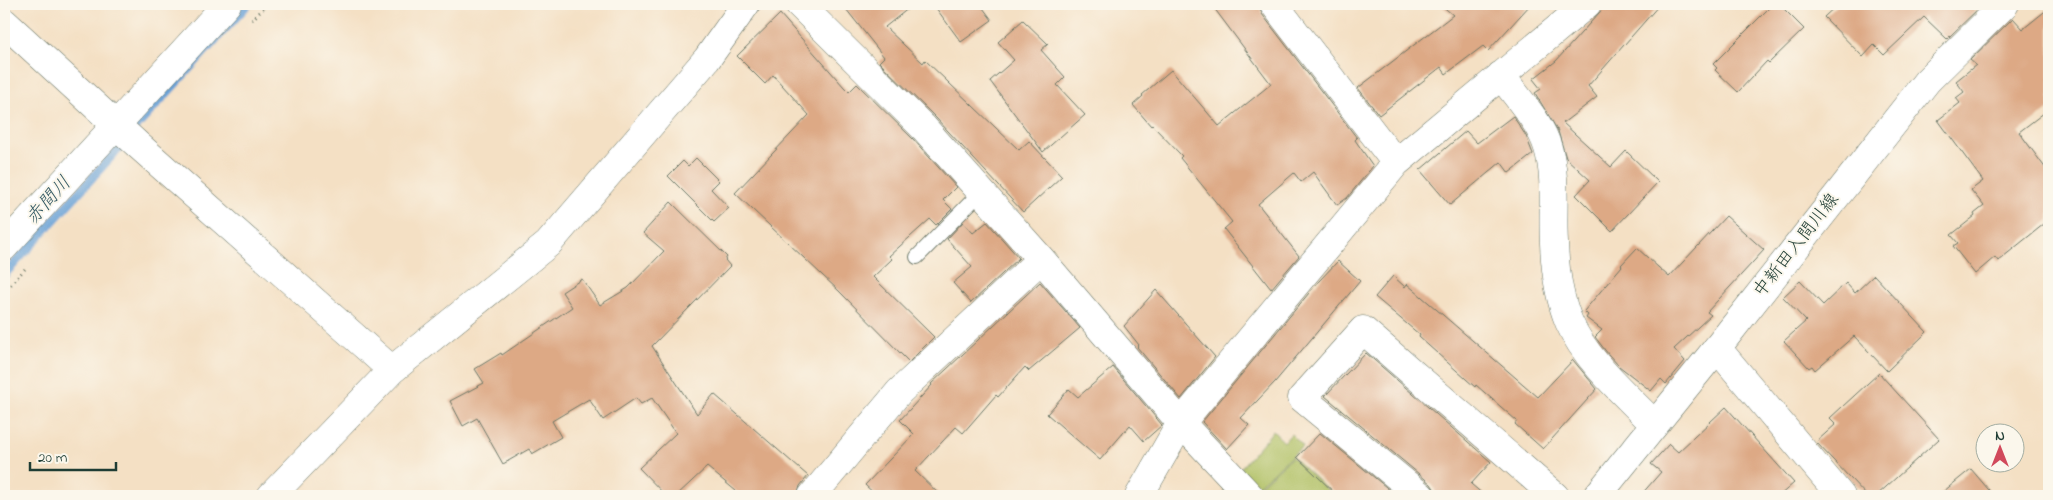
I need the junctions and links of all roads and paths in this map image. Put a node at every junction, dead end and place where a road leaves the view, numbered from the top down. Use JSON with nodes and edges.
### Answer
{"nodes":[{"id":1,"x":227,"y":4,"type":"edge"},
{"id":2,"x":746,"y":4,"type":"edge"},
{"id":3,"x":799,"y":4,"type":"edge"},
{"id":4,"x":1274,"y":4,"type":"edge"},
{"id":5,"x":1586,"y":4,"type":"edge"},
{"id":6,"x":2005,"y":4,"type":"edge"},
{"id":7,"x":4,"y":22,"type":"edge"},
{"id":8,"x":1501,"y":75,"type":"junction"},
{"id":9,"x":115,"y":125,"type":"junction"},
{"id":10,"x":1396,"y":163,"type":"junction"},
{"id":11,"x":981,"y":192,"type":"junction"},
{"id":12,"x":4,"y":247,"type":"edge"},
{"id":13,"x":917,"y":258,"type":"dead end"},
{"id":14,"x":1041,"y":259,"type":"junction"},
{"id":15,"x":1717,"y":348,"type":"junction"},
{"id":16,"x":392,"y":370,"type":"junction"},
{"id":17,"x":1181,"y":423,"type":"junction"},
{"id":18,"x":1654,"y":424,"type":"junction"},
{"id":19,"x":271,"y":496,"type":"edge"},
{"id":20,"x":812,"y":496,"type":"edge"},
{"id":21,"x":1139,"y":496,"type":"edge"},
{"id":22,"x":1250,"y":496,"type":"edge"},
{"id":23,"x":1421,"y":496,"type":"edge"},
{"id":24,"x":1555,"y":496,"type":"edge"},
{"id":25,"x":1597,"y":496,"type":"edge"},
{"id":26,"x":1841,"y":496,"type":"edge"}],
"edges":[{"from":1,"to":9,"type":"street"},
{"from":2,"to":16,"type":"street"},
{"from":3,"to":11,"type":"street"},
{"from":4,"to":10,"type":"street"},
{"from":5,"to":8,"type":"street"},
{"from":6,"to":15,"type":"street","name":"中新田入間川線"},
{"from":7,"to":9,"type":"street"},
{"from":8,"to":10,"type":"street"},
{"from":8,"to":18,"type":"street"},
{"from":9,"to":12,"type":"street"},
{"from":9,"to":16,"type":"street"},
{"from":10,"to":17,"type":"street"},
{"from":11,"to":13,"type":"lane"},
{"from":11,"to":14,"type":"street"},
{"from":14,"to":17,"type":"street"},
{"from":14,"to":20,"type":"street"},
{"from":15,"to":18,"type":"street","name":"中新田入間川線"},
{"from":15,"to":26,"type":"street"},
{"from":16,"to":19,"type":"street"},
{"from":17,"to":21,"type":"street"},
{"from":17,"to":22,"type":"street"},
{"from":18,"to":25,"type":"street","name":"中新田入間川線"},
{"from":23,"to":24,"type":"street"}]}
